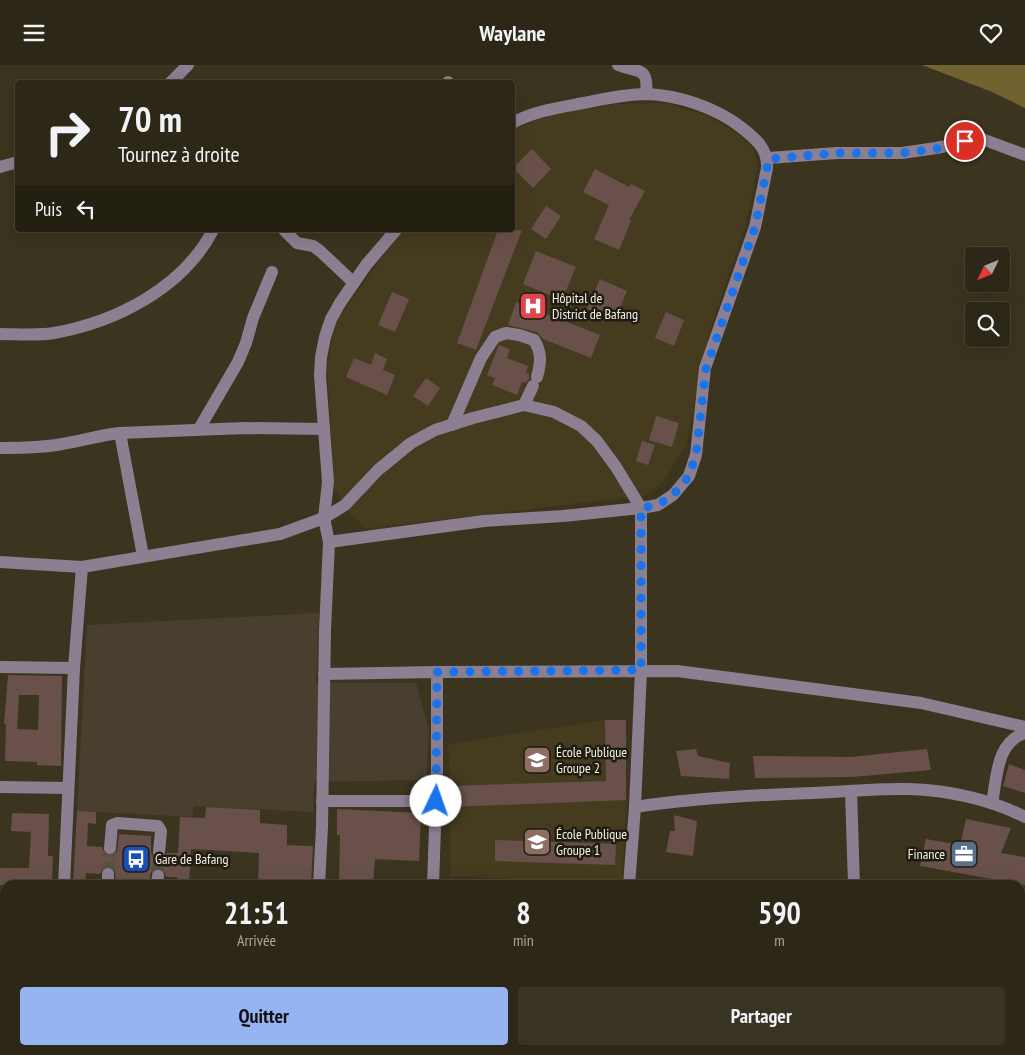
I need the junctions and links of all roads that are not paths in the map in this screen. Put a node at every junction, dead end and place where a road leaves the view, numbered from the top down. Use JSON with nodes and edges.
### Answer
{"nodes":[{"id":1,"x":188,"y":65,"type":"edge"},
{"id":2,"x":618,"y":65,"type":"edge"},
{"id":3,"x":173,"y":80,"type":"edge"},
{"id":4,"x":646,"y":94,"type":"junction"},
{"id":5,"x":515,"y":122,"type":"edge"},
{"id":6,"x":1025,"y":155,"type":"edge"},
{"id":7,"x":768,"y":159,"type":"junction"},
{"id":8,"x":15,"y":163,"type":"edge"},
{"id":9,"x":0,"y":167,"type":"edge"},
{"id":10,"x":212,"y":232,"type":"edge"},
{"id":11,"x":286,"y":232,"type":"edge"},
{"id":12,"x":394,"y":232,"type":"edge"},
{"id":13,"x":272,"y":273,"type":"dead end"},
{"id":14,"x":354,"y":283,"type":"junction"},
{"id":15,"x":0,"y":334,"type":"edge"},
{"id":16,"x":524,"y":405,"type":"junction"},
{"id":17,"x":452,"y":425,"type":"junction"},
{"id":18,"x":199,"y":429,"type":"junction"},
{"id":19,"x":324,"y":429,"type":"junction"},
{"id":20,"x":120,"y":433,"type":"junction"},
{"id":21,"x":0,"y":448,"type":"edge"},
{"id":22,"x":641,"y":508,"type":"junction"},
{"id":23,"x":324,"y":518,"type":"junction"},
{"id":24,"x":329,"y":542,"type":"junction"},
{"id":25,"x":144,"y":556,"type":"junction"},
{"id":26,"x":0,"y":562,"type":"edge"},
{"id":27,"x":82,"y":567,"type":"junction"},
{"id":28,"x":0,"y":667,"type":"edge"},
{"id":29,"x":74,"y":668,"type":"junction"},
{"id":30,"x":641,"y":670,"type":"junction"},
{"id":31,"x":437,"y":672,"type":"junction"},
{"id":32,"x":324,"y":675,"type":"junction"},
{"id":33,"x":1025,"y":727,"type":"edge"},
{"id":34,"x":1025,"y":733,"type":"edge"},
{"id":35,"x":0,"y":787,"type":"edge"},
{"id":36,"x":68,"y":788,"type":"junction"},
{"id":37,"x":851,"y":791,"type":"junction"},
{"id":38,"x":322,"y":801,"type":"junction"},
{"id":39,"x":436,"y":801,"type":"junction"},
{"id":40,"x":992,"y":803,"type":"junction"},
{"id":41,"x":635,"y":807,"type":"junction"},
{"id":42,"x":1025,"y":817,"type":"edge"},
{"id":43,"x":110,"y":848,"type":"tunnel mouth"},
{"id":44,"x":159,"y":852,"type":"tunnel mouth"},
{"id":45,"x":64,"y":880,"type":"edge"},
{"id":46,"x":319,"y":880,"type":"edge"},
{"id":47,"x":434,"y":880,"type":"edge"},
{"id":48,"x":629,"y":880,"type":"edge"},
{"id":49,"x":854,"y":880,"type":"edge"}],
"edges":[{"from":1,"to":3,"type":"street"},
{"from":2,"to":4,"type":"street"},
{"from":4,"to":5,"type":"street"},
{"from":4,"to":7,"type":"street"},
{"from":6,"to":7,"type":"street"},
{"from":7,"to":22,"type":"street"},
{"from":8,"to":9,"type":"street"},
{"from":10,"to":15,"type":"street"},
{"from":11,"to":14,"type":"street"},
{"from":12,"to":14,"type":"street"},
{"from":13,"to":18,"type":"street"},
{"from":14,"to":19,"type":"street"},
{"from":16,"to":17,"type":"street"},
{"from":16,"to":17,"type":"street"},
{"from":16,"to":22,"type":"street"},
{"from":17,"to":23,"type":"street"},
{"from":18,"to":19,"type":"street"},
{"from":18,"to":20,"type":"street"},
{"from":19,"to":23,"type":"street"},
{"from":20,"to":21,"type":"street"},
{"from":20,"to":25,"type":"street"},
{"from":22,"to":24,"type":"street"},
{"from":22,"to":30,"type":"street"},
{"from":23,"to":24,"type":"street"},
{"from":23,"to":25,"type":"street"},
{"from":24,"to":32,"type":"street"},
{"from":25,"to":27,"type":"street"},
{"from":26,"to":27,"type":"street"},
{"from":27,"to":29,"type":"street"},
{"from":28,"to":29,"type":"street"},
{"from":29,"to":36,"type":"street"},
{"from":30,"to":31,"type":"street"},
{"from":30,"to":33,"type":"street"},
{"from":30,"to":41,"type":"street"},
{"from":31,"to":32,"type":"street"},
{"from":31,"to":39,"type":"street"},
{"from":32,"to":38,"type":"street"},
{"from":34,"to":40,"type":"street"},
{"from":35,"to":36,"type":"street"},
{"from":36,"to":45,"type":"street"},
{"from":37,"to":40,"type":"street"},
{"from":37,"to":41,"type":"street"},
{"from":37,"to":49,"type":"street"},
{"from":38,"to":39,"type":"street"},
{"from":38,"to":46,"type":"street"},
{"from":39,"to":47,"type":"street"},
{"from":40,"to":42,"type":"street"},
{"from":41,"to":48,"type":"street"},
{"from":43,"to":44,"type":"street"}]}
